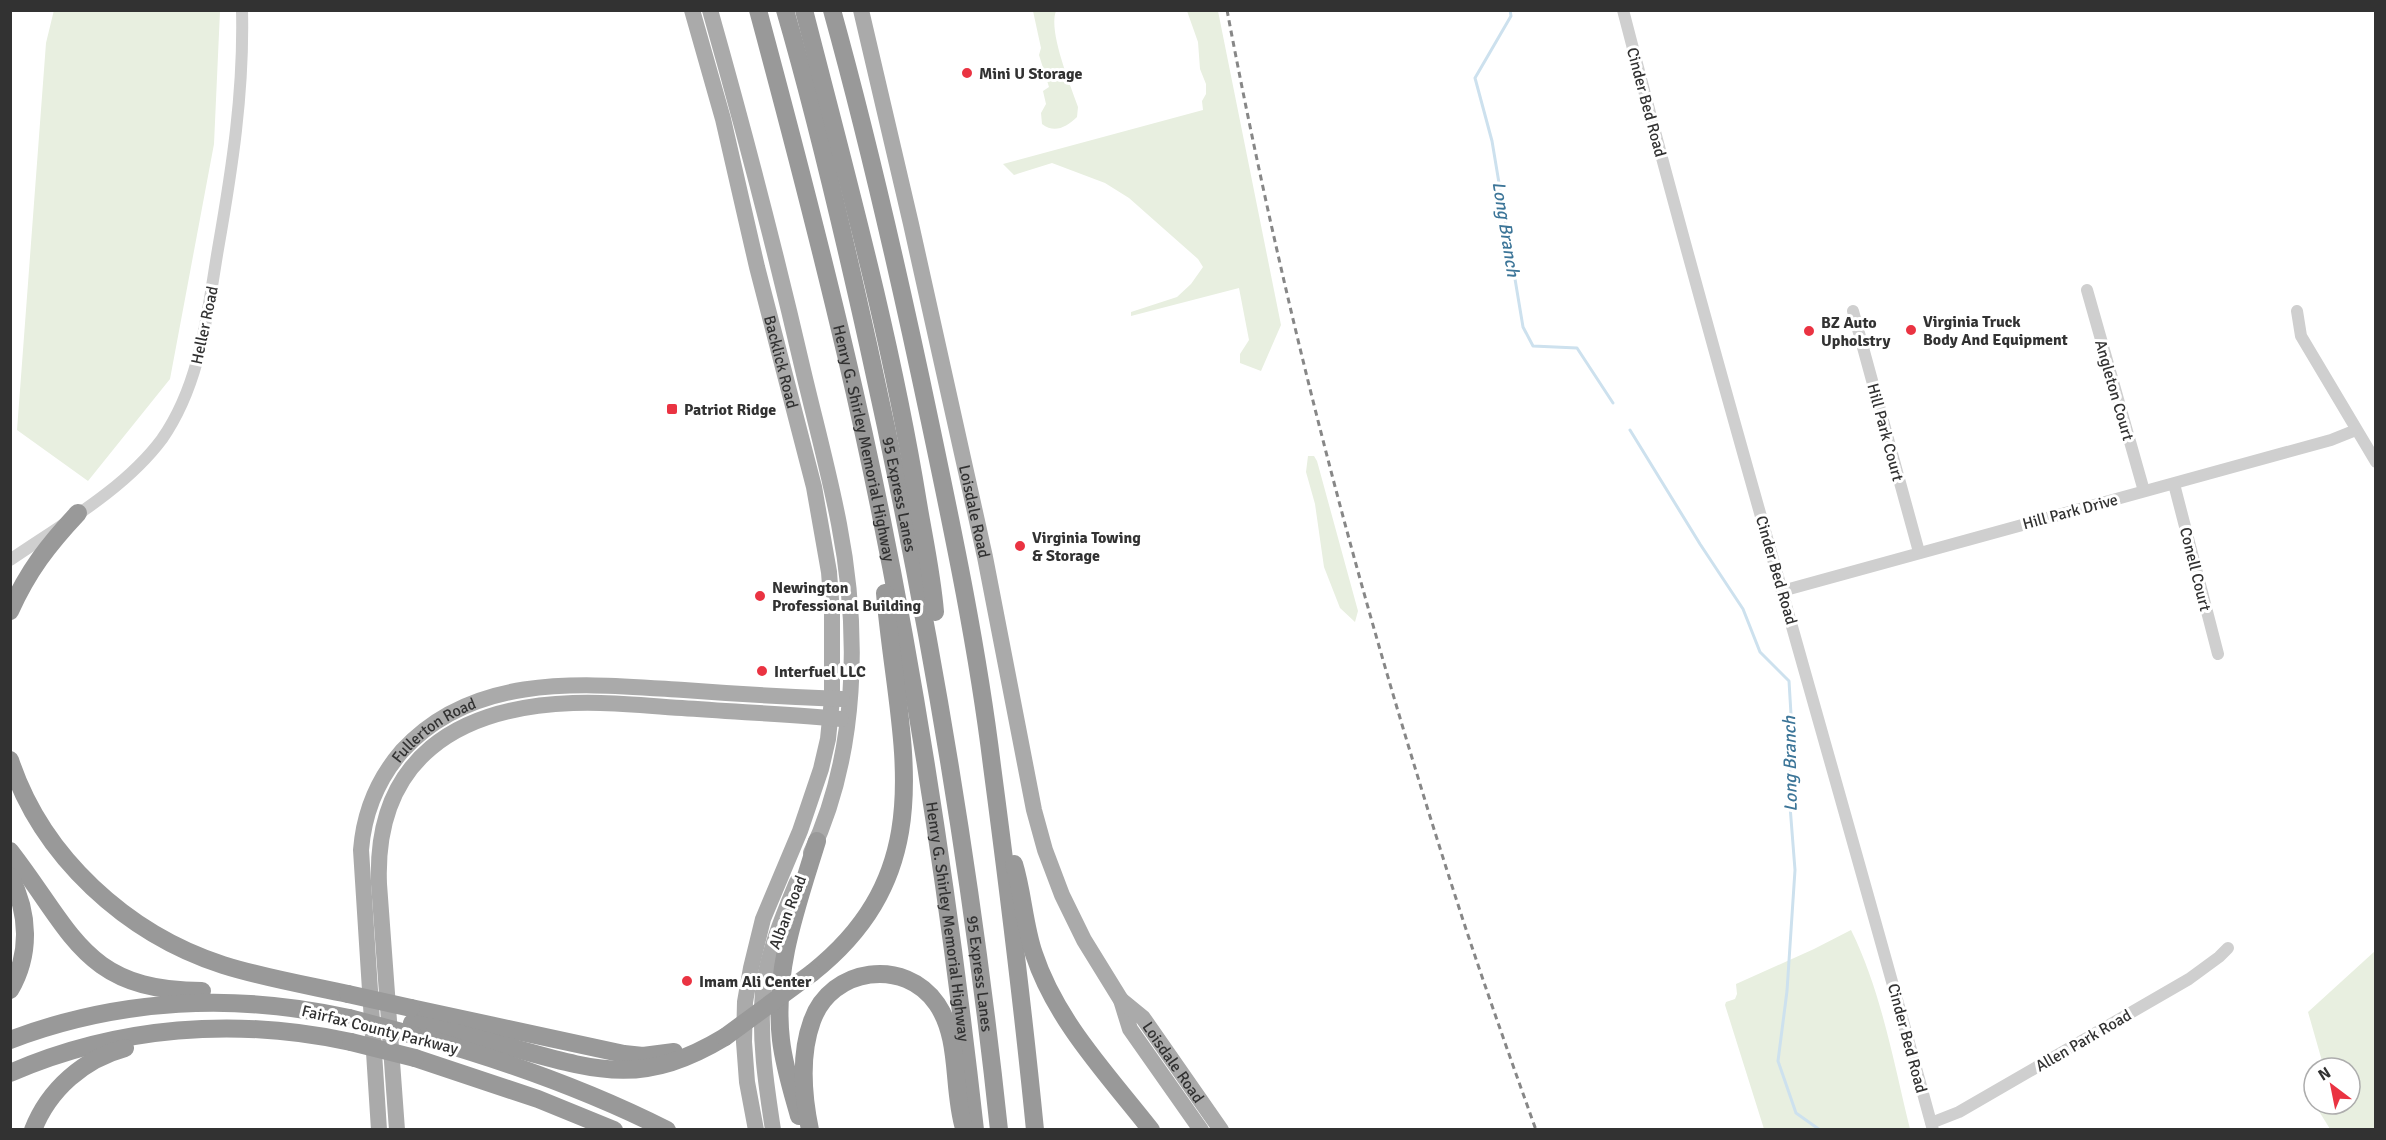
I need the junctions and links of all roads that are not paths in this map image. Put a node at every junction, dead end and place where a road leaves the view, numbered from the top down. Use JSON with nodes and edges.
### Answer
{"nodes":[{"id":1,"x":242,"y":10,"type":"edge"},
{"id":2,"x":692,"y":10,"type":"edge"},
{"id":3,"x":710,"y":10,"type":"edge"},
{"id":4,"x":758,"y":10,"type":"edge"},
{"id":5,"x":784,"y":10,"type":"edge"},
{"id":6,"x":804,"y":10,"type":"edge"},
{"id":7,"x":832,"y":10,"type":"edge"},
{"id":8,"x":861,"y":10,"type":"edge"},
{"id":9,"x":1623,"y":10,"type":"edge"},
{"id":10,"x":2087,"y":290,"type":"dead end"},
{"id":11,"x":1853,"y":311,"type":"dead end"},
{"id":12,"x":2296,"y":311,"type":"dead end"},
{"id":13,"x":2356,"y":430,"type":"junction"},
{"id":14,"x":2376,"y":462,"type":"edge"},
{"id":15,"x":2174,"y":484,"type":"junction"},
{"id":16,"x":2144,"y":491,"type":"junction"},
{"id":17,"x":876,"y":498,"type":"junction"},
{"id":18,"x":78,"y":513,"type":"junction"},
{"id":19,"x":1919,"y":552,"type":"junction"},
{"id":20,"x":10,"y":560,"type":"edge"},
{"id":21,"x":1782,"y":591,"type":"junction"},
{"id":22,"x":10,"y":611,"type":"edge"},
{"id":23,"x":2218,"y":654,"type":"dead end"},
{"id":24,"x":832,"y":699,"type":"junction"},
{"id":25,"x":849,"y":700,"type":"junction"},
{"id":26,"x":830,"y":718,"type":"junction"},
{"id":27,"x":847,"y":720,"type":"junction"},
{"id":28,"x":948,"y":748,"type":"junction"},
{"id":29,"x":10,"y":760,"type":"edge"},
{"id":30,"x":997,"y":810,"type":"junction"},
{"id":31,"x":817,"y":841,"type":"junction"},
{"id":32,"x":10,"y":851,"type":"edge"},
{"id":33,"x":10,"y":876,"type":"edge"},
{"id":34,"x":2228,"y":948,"type":"dead end"},
{"id":35,"x":10,"y":990,"type":"edge"},
{"id":36,"x":1121,"y":1000,"type":"junction"},
{"id":37,"x":271,"y":1005,"type":"junction"},
{"id":38,"x":412,"y":1022,"type":"junction"},
{"id":39,"x":215,"y":1028,"type":"junction"},
{"id":40,"x":10,"y":1040,"type":"edge"},
{"id":41,"x":10,"y":1073,"type":"edge"},
{"id":42,"x":1932,"y":1126,"type":"edge"},
{"id":43,"x":33,"y":1130,"type":"edge"},
{"id":44,"x":379,"y":1130,"type":"edge"},
{"id":45,"x":397,"y":1130,"type":"edge"},
{"id":46,"x":614,"y":1130,"type":"edge"},
{"id":47,"x":667,"y":1130,"type":"edge"},
{"id":48,"x":756,"y":1130,"type":"edge"},
{"id":49,"x":773,"y":1130,"type":"edge"},
{"id":50,"x":804,"y":1130,"type":"edge"},
{"id":51,"x":810,"y":1130,"type":"edge"},
{"id":52,"x":965,"y":1130,"type":"edge"},
{"id":53,"x":975,"y":1130,"type":"edge"},
{"id":54,"x":999,"y":1130,"type":"edge"},
{"id":55,"x":1035,"y":1130,"type":"edge"},
{"id":56,"x":1151,"y":1130,"type":"edge"},
{"id":57,"x":1201,"y":1130,"type":"edge"},
{"id":58,"x":1221,"y":1130,"type":"edge"}],
"edges":[{"from":1,"to":18,"type":"street","name":"Heller Road"},
{"from":2,"to":24,"type":"main road","name":"Backlick Road"},
{"from":3,"to":25,"type":"main road","name":"Backlick Road"},
{"from":4,"to":17,"type":"highway","name":"Henry G. Shirley Memorial Highway"},
{"from":5,"to":28,"type":"highway","name":"95 Express Lanes"},
{"from":6,"to":28,"type":"highway"},
{"from":7,"to":30,"type":"highway"},
{"from":8,"to":36,"type":"main road","name":"Loisdale Road"},
{"from":9,"to":21,"type":"street","name":"Cinder Bed Road"},
{"from":10,"to":16,"type":"street","name":"Angleton Court"},
{"from":11,"to":19,"type":"street","name":"Hill Park Court"},
{"from":12,"to":13,"type":"street"},
{"from":13,"to":14,"type":"street"},
{"from":13,"to":15,"type":"street","name":"Hill Park Drive"},
{"from":15,"to":16,"type":"street","name":"Hill Park Drive"},
{"from":15,"to":23,"type":"street","name":"Conell Court"},
{"from":16,"to":19,"type":"street","name":"Hill Park Drive"},
{"from":17,"to":38,"type":"highway","bridge":true},
{"from":17,"to":53,"type":"highway","name":"Henry G. Shirley Memorial Highway"},
{"from":18,"to":20,"type":"street","name":"Heller Road"},
{"from":18,"to":22,"type":"highway"},
{"from":19,"to":21,"type":"street","name":"Hill Park Drive"},
{"from":21,"to":42,"type":"street","name":"Cinder Bed Road"},
{"from":24,"to":25,"type":"main road","name":"Fullerton Road"},
{"from":24,"to":26,"type":"main road","name":"Backlick Road"},
{"from":24,"to":44,"type":"main road","name":"Fullerton Road"},
{"from":25,"to":27,"type":"main road","name":"Alban Road"},
{"from":26,"to":27,"type":"main road","name":"Fullerton Road"},
{"from":26,"to":45,"type":"main road","name":"Fullerton Road"},
{"from":26,"to":48,"type":"main road","name":"Alban Road"},
{"from":27,"to":31,"type":"main road","name":"Alban Road"},
{"from":28,"to":54,"type":"highway","name":"95 Express Lanes"},
{"from":29,"to":38,"type":"highway","bridge":true},
{"from":30,"to":55,"type":"highway"},
{"from":30,"to":56,"type":"highway"},
{"from":31,"to":49,"type":"main road","name":"Alban Road"},
{"from":31,"to":50,"type":"highway"},
{"from":32,"to":37,"type":"highway"},
{"from":33,"to":35,"type":"highway"},
{"from":34,"to":42,"type":"street","name":"Allen Park Road"},
{"from":36,"to":57,"type":"main road","name":"Loisdale Road"},
{"from":36,"to":58,"type":"main road","name":"Loisdale Road"},
{"from":37,"to":38,"type":"highway","name":"Fairfax County Parkway","bridge":true},
{"from":37,"to":40,"type":"highway","name":"Fairfax County Parkway"},
{"from":38,"to":47,"type":"highway","name":"Fairfax County Parkway"},
{"from":39,"to":41,"type":"highway","name":"Fairfax County Parkway"},
{"from":39,"to":43,"type":"highway"},
{"from":39,"to":46,"type":"highway","name":"Fairfax County Parkway","bridge":true},
{"from":51,"to":52,"type":"highway"}]}
